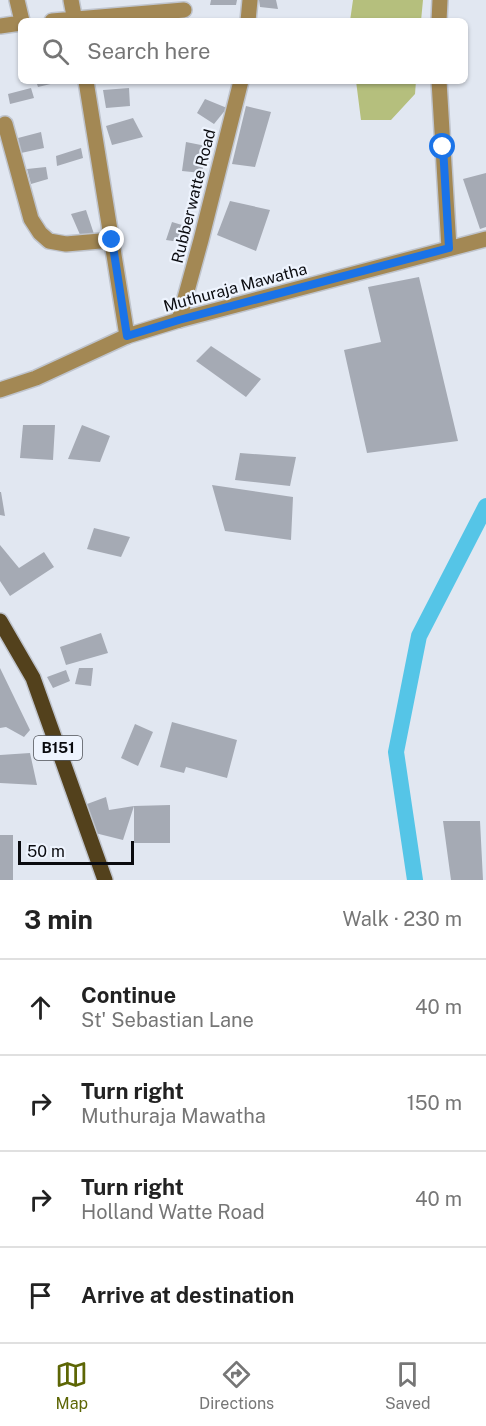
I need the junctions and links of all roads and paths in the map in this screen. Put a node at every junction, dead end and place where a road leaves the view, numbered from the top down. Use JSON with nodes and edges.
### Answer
{"nodes":[{"id":1,"x":17,"y":0,"type":"edge"},
{"id":2,"x":71,"y":0,"type":"edge"},
{"id":3,"x":250,"y":0,"type":"edge"},
{"id":4,"x":440,"y":0,"type":"edge"},
{"id":5,"x":185,"y":10,"type":"edge"},
{"id":6,"x":21,"y":18,"type":"edge"},
{"id":7,"x":75,"y":18,"type":"edge"},
{"id":8,"x":97,"y":18,"type":"edge"},
{"id":9,"x":248,"y":18,"type":"edge"},
{"id":10,"x":439,"y":18,"type":"edge"},
{"id":11,"x":18,"y":23,"type":"edge"},
{"id":12,"x":0,"y":26,"type":"edge"},
{"id":13,"x":86,"y":84,"type":"edge"},
{"id":14,"x":240,"y":84,"type":"edge"},
{"id":15,"x":440,"y":84,"type":"edge"},
{"id":16,"x":5,"y":124,"type":"dead end"},
{"id":17,"x":486,"y":239,"type":"edge"},
{"id":18,"x":112,"y":240,"type":"junction"},
{"id":19,"x":449,"y":248,"type":"junction"},
{"id":20,"x":179,"y":320,"type":"junction"},
{"id":21,"x":127,"y":336,"type":"junction"},
{"id":22,"x":0,"y":390,"type":"edge"},
{"id":23,"x":0,"y":621,"type":"edge"},
{"id":24,"x":105,"y":880,"type":"edge"}],
"edges":[{"from":1,"to":6,"type":"street"},
{"from":2,"to":7,"type":"street"},
{"from":3,"to":9,"type":"street"},
{"from":4,"to":10,"type":"street"},
{"from":5,"to":8,"type":"street"},
{"from":11,"to":12,"type":"street"},
{"from":13,"to":18,"type":"street"},
{"from":14,"to":20,"type":"street","name":"Rubberwatte Road"},
{"from":15,"to":19,"type":"street"},
{"from":16,"to":18,"type":"street"},
{"from":17,"to":19,"type":"street","name":"Muthuraja Mawatha"},
{"from":18,"to":21,"type":"street"},
{"from":19,"to":20,"type":"street","name":"Muthuraja Mawatha"},
{"from":20,"to":21,"type":"street","name":"Muthuraja Mawatha"},
{"from":21,"to":22,"type":"street","name":"Muthuraja Mawatha"},
{"from":23,"to":24,"type":"main road","number":"B151"}]}
